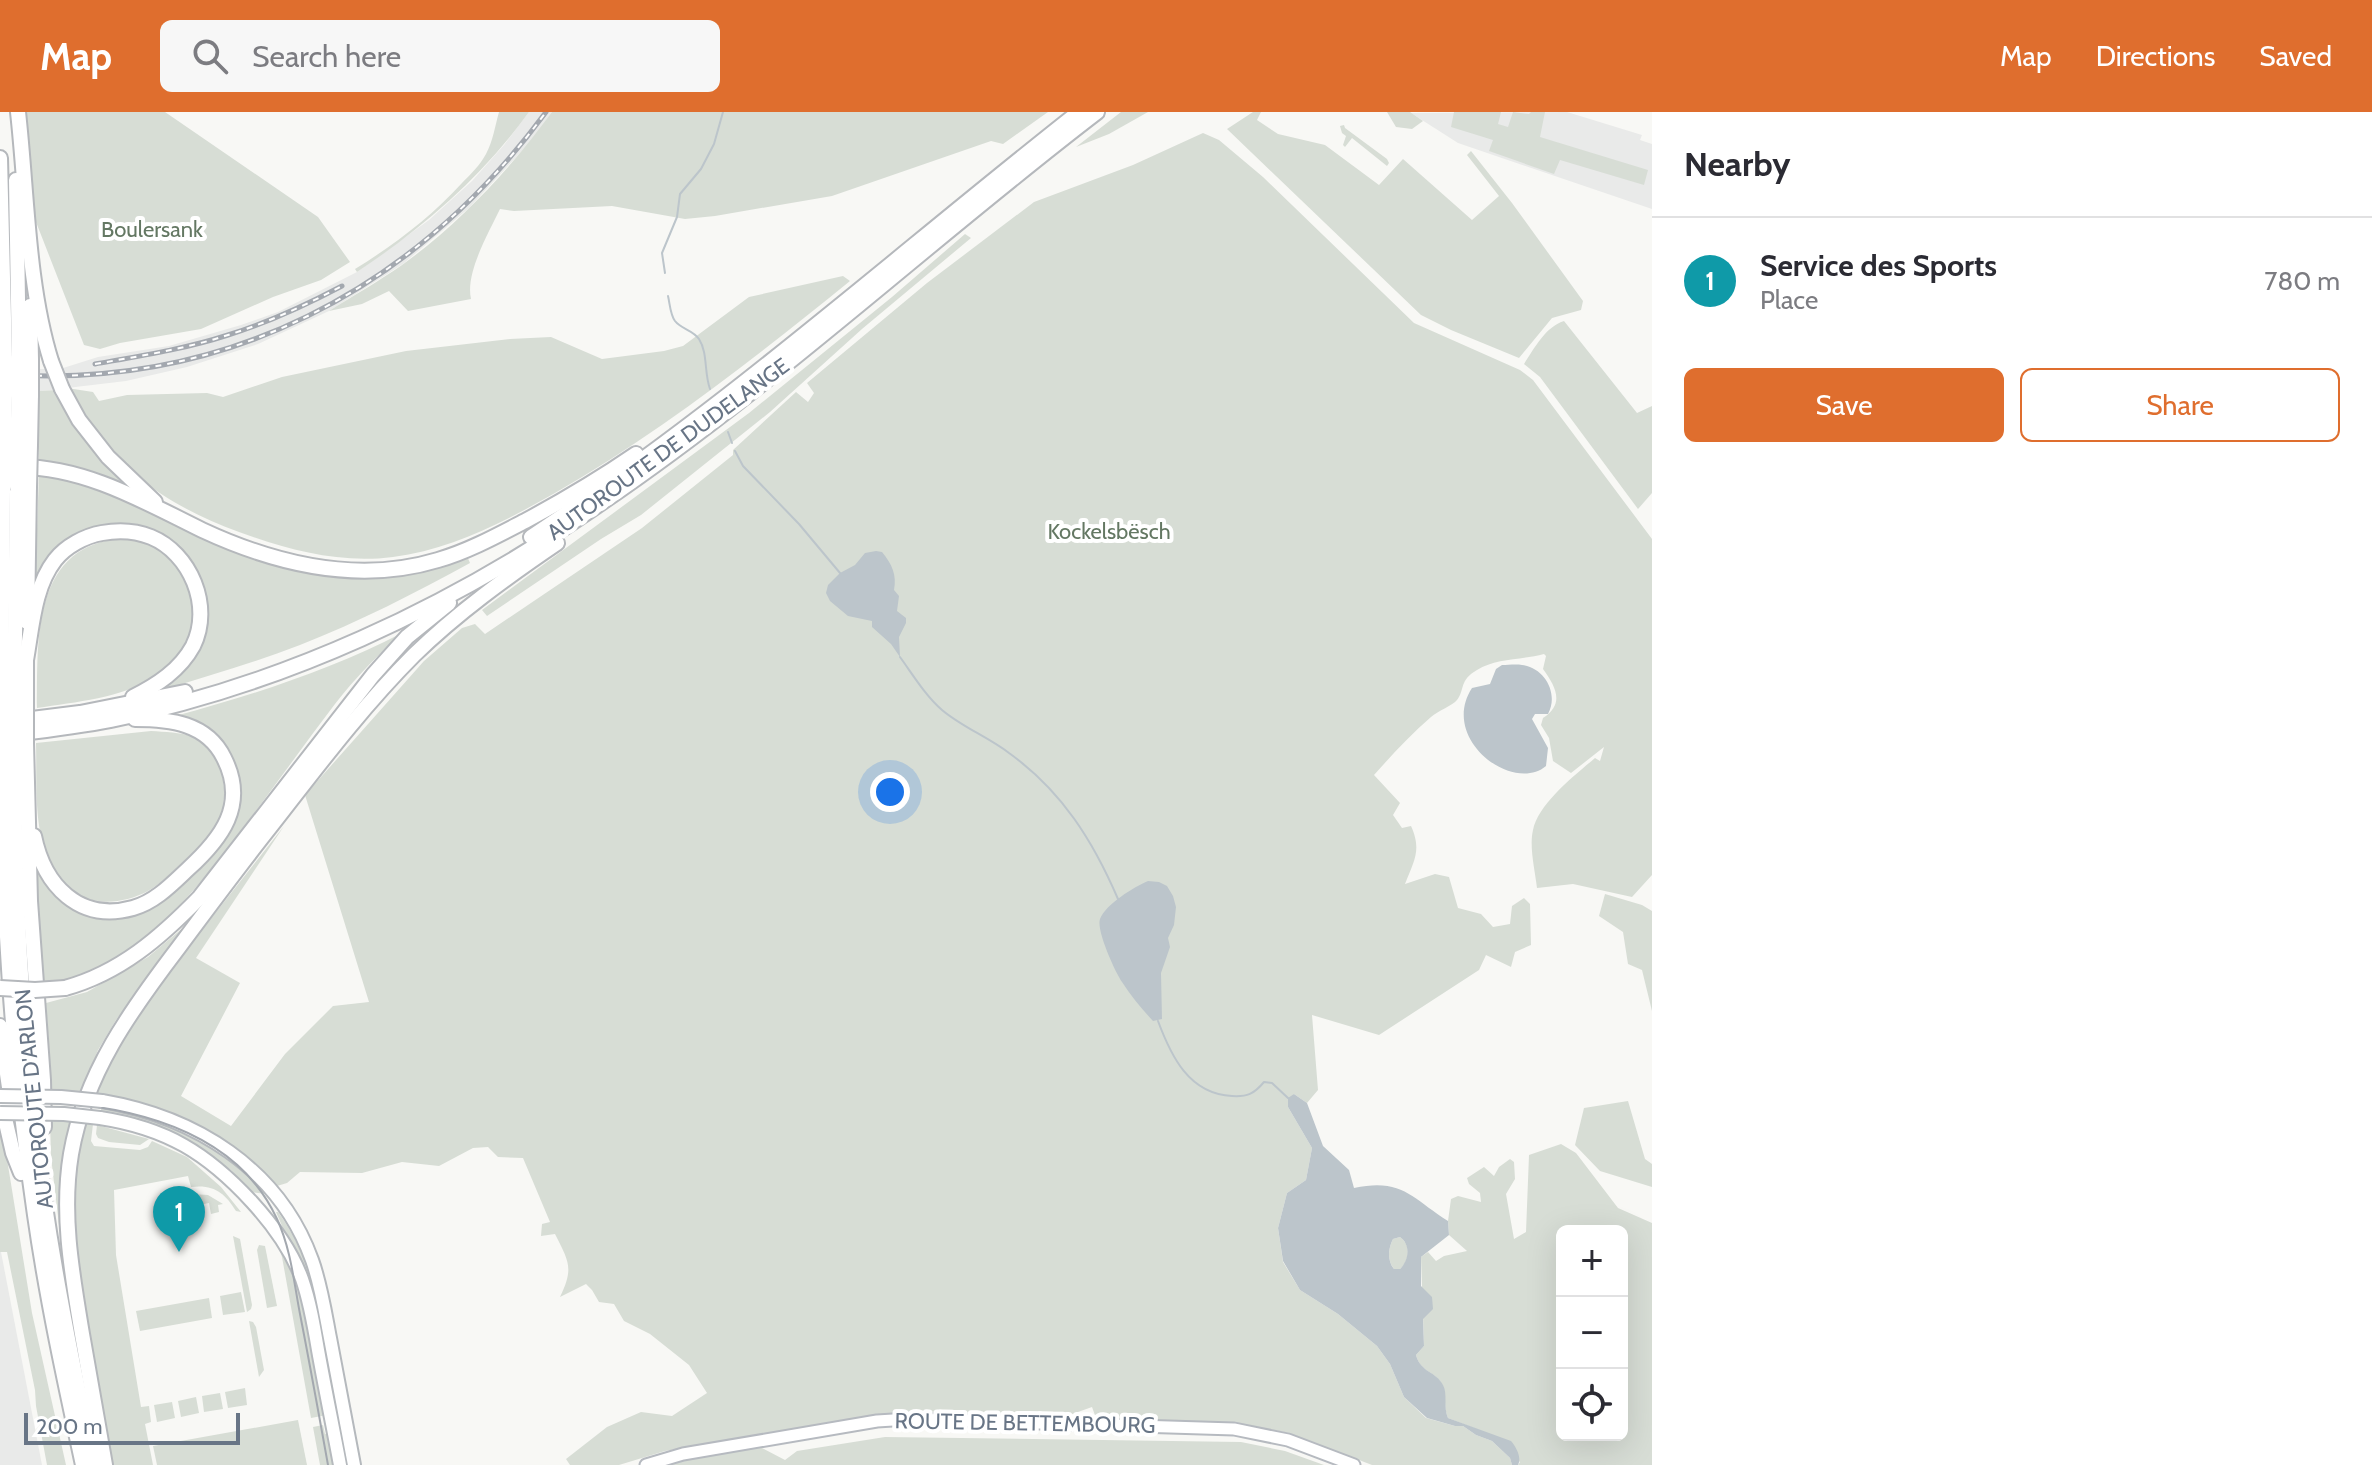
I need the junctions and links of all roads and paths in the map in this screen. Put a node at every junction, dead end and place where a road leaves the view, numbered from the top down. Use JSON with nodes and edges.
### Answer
{"nodes":[{"id":1,"x":12,"y":112,"type":"edge"},
{"id":2,"x":18,"y":112,"type":"edge"},
{"id":3,"x":1079,"y":112,"type":"edge"},
{"id":4,"x":1097,"y":112,"type":"edge"},
{"id":5,"x":0,"y":158,"type":"edge"},
{"id":6,"x":3,"y":212,"type":"junction"},
{"id":7,"x":29,"y":226,"type":"junction"},
{"id":8,"x":0,"y":239,"type":"edge"},
{"id":9,"x":19,"y":359,"type":"junction"},
{"id":10,"x":18,"y":394,"type":"junction"},
{"id":11,"x":683,"y":431,"type":"junction"},
{"id":12,"x":17,"y":445,"type":"junction"},
{"id":13,"x":0,"y":469,"type":"edge"},
{"id":14,"x":12,"y":491,"type":"edge"},
{"id":15,"x":607,"y":498,"type":"junction"},
{"id":16,"x":161,"y":510,"type":"junction"},
{"id":17,"x":533,"y":547,"type":"junction"},
{"id":18,"x":26,"y":660,"type":"junction"},
{"id":19,"x":13,"y":709,"type":"edge"},
{"id":20,"x":111,"y":714,"type":"junction"},
{"id":21,"x":8,"y":735,"type":"edge"},
{"id":22,"x":26,"y":784,"type":"junction"},
{"id":23,"x":0,"y":988,"type":"edge"},
{"id":24,"x":0,"y":1026,"type":"edge"},
{"id":25,"x":0,"y":1096,"type":"edge"},
{"id":26,"x":0,"y":1113,"type":"edge"},
{"id":27,"x":21,"y":1173,"type":"junction"},
{"id":28,"x":55,"y":1332,"type":"junction"},
{"id":29,"x":74,"y":1373,"type":"junction"},
{"id":30,"x":83,"y":1465,"type":"edge"},
{"id":31,"x":94,"y":1465,"type":"edge"},
{"id":32,"x":105,"y":1465,"type":"edge"},
{"id":33,"x":340,"y":1465,"type":"edge"},
{"id":34,"x":354,"y":1465,"type":"edge"},
{"id":35,"x":646,"y":1465,"type":"edge"},
{"id":36,"x":1354,"y":1465,"type":"edge"}],
"edges":[{"from":1,"to":9,"type":"highway"},
{"from":2,"to":7,"type":"highway"},
{"from":3,"to":11,"type":"highway","name":"AUTOROUTE DE DUDELANGE"},
{"from":4,"to":15,"type":"highway","name":"AUTOROUTE DE DUDELANGE"},
{"from":5,"to":6,"type":"highway"},
{"from":6,"to":8,"type":"highway"},
{"from":6,"to":9,"type":"highway"},
{"from":7,"to":9,"type":"highway"},
{"from":7,"to":16,"type":"highway","bridge":true},
{"from":9,"to":10,"type":"highway","bridge":true},
{"from":9,"to":10,"type":"highway","bridge":true},
{"from":10,"to":12,"type":"highway"},
{"from":10,"to":12,"type":"highway"},
{"from":11,"to":16,"type":"highway"},
{"from":11,"to":20,"type":"highway","name":"AUTOROUTE DE DUDELANGE"},
{"from":12,"to":14,"type":"highway","bridge":true},
{"from":12,"to":14,"type":"highway","bridge":true},
{"from":13,"to":16,"type":"highway"},
{"from":14,"to":18,"type":"highway"},
{"from":14,"to":19,"type":"highway"},
{"from":15,"to":17,"type":"highway","name":"AUTOROUTE DE DUDELANGE"},
{"from":15,"to":32,"type":"highway"},
{"from":17,"to":20,"type":"highway","name":"AUTOROUTE DE DUDELANGE"},
{"from":17,"to":23,"type":"highway","bridge":true},
{"from":18,"to":19,"type":"highway"},
{"from":18,"to":20,"type":"highway"},
{"from":19,"to":21,"type":"highway","bridge":true},
{"from":19,"to":21,"type":"highway","bridge":true},
{"from":20,"to":21,"type":"highway","name":"AUTOROUTE DE DUDELANGE"},
{"from":20,"to":22,"type":"highway"},
{"from":21,"to":22,"type":"highway"},
{"from":21,"to":28,"type":"highway","name":"AUTOROUTE D'ARLON"},
{"from":21,"to":29,"type":"highway","name":"AUTOROUTE D'ARLON"},
{"from":22,"to":29,"type":"highway"},
{"from":24,"to":27,"type":"highway"},
{"from":25,"to":27,"type":"highway"},
{"from":25,"to":34,"type":"main road","bridge":true},
{"from":26,"to":33,"type":"main road","bridge":true},
{"from":27,"to":28,"type":"highway"},
{"from":28,"to":30,"type":"highway","name":"AUTOROUTE D'ARLON"},
{"from":29,"to":31,"type":"highway","name":"AUTOROUTE D'ARLON"},
{"from":35,"to":36,"type":"main road","name":"ROUTE DE BETTEMBOURG"}]}
